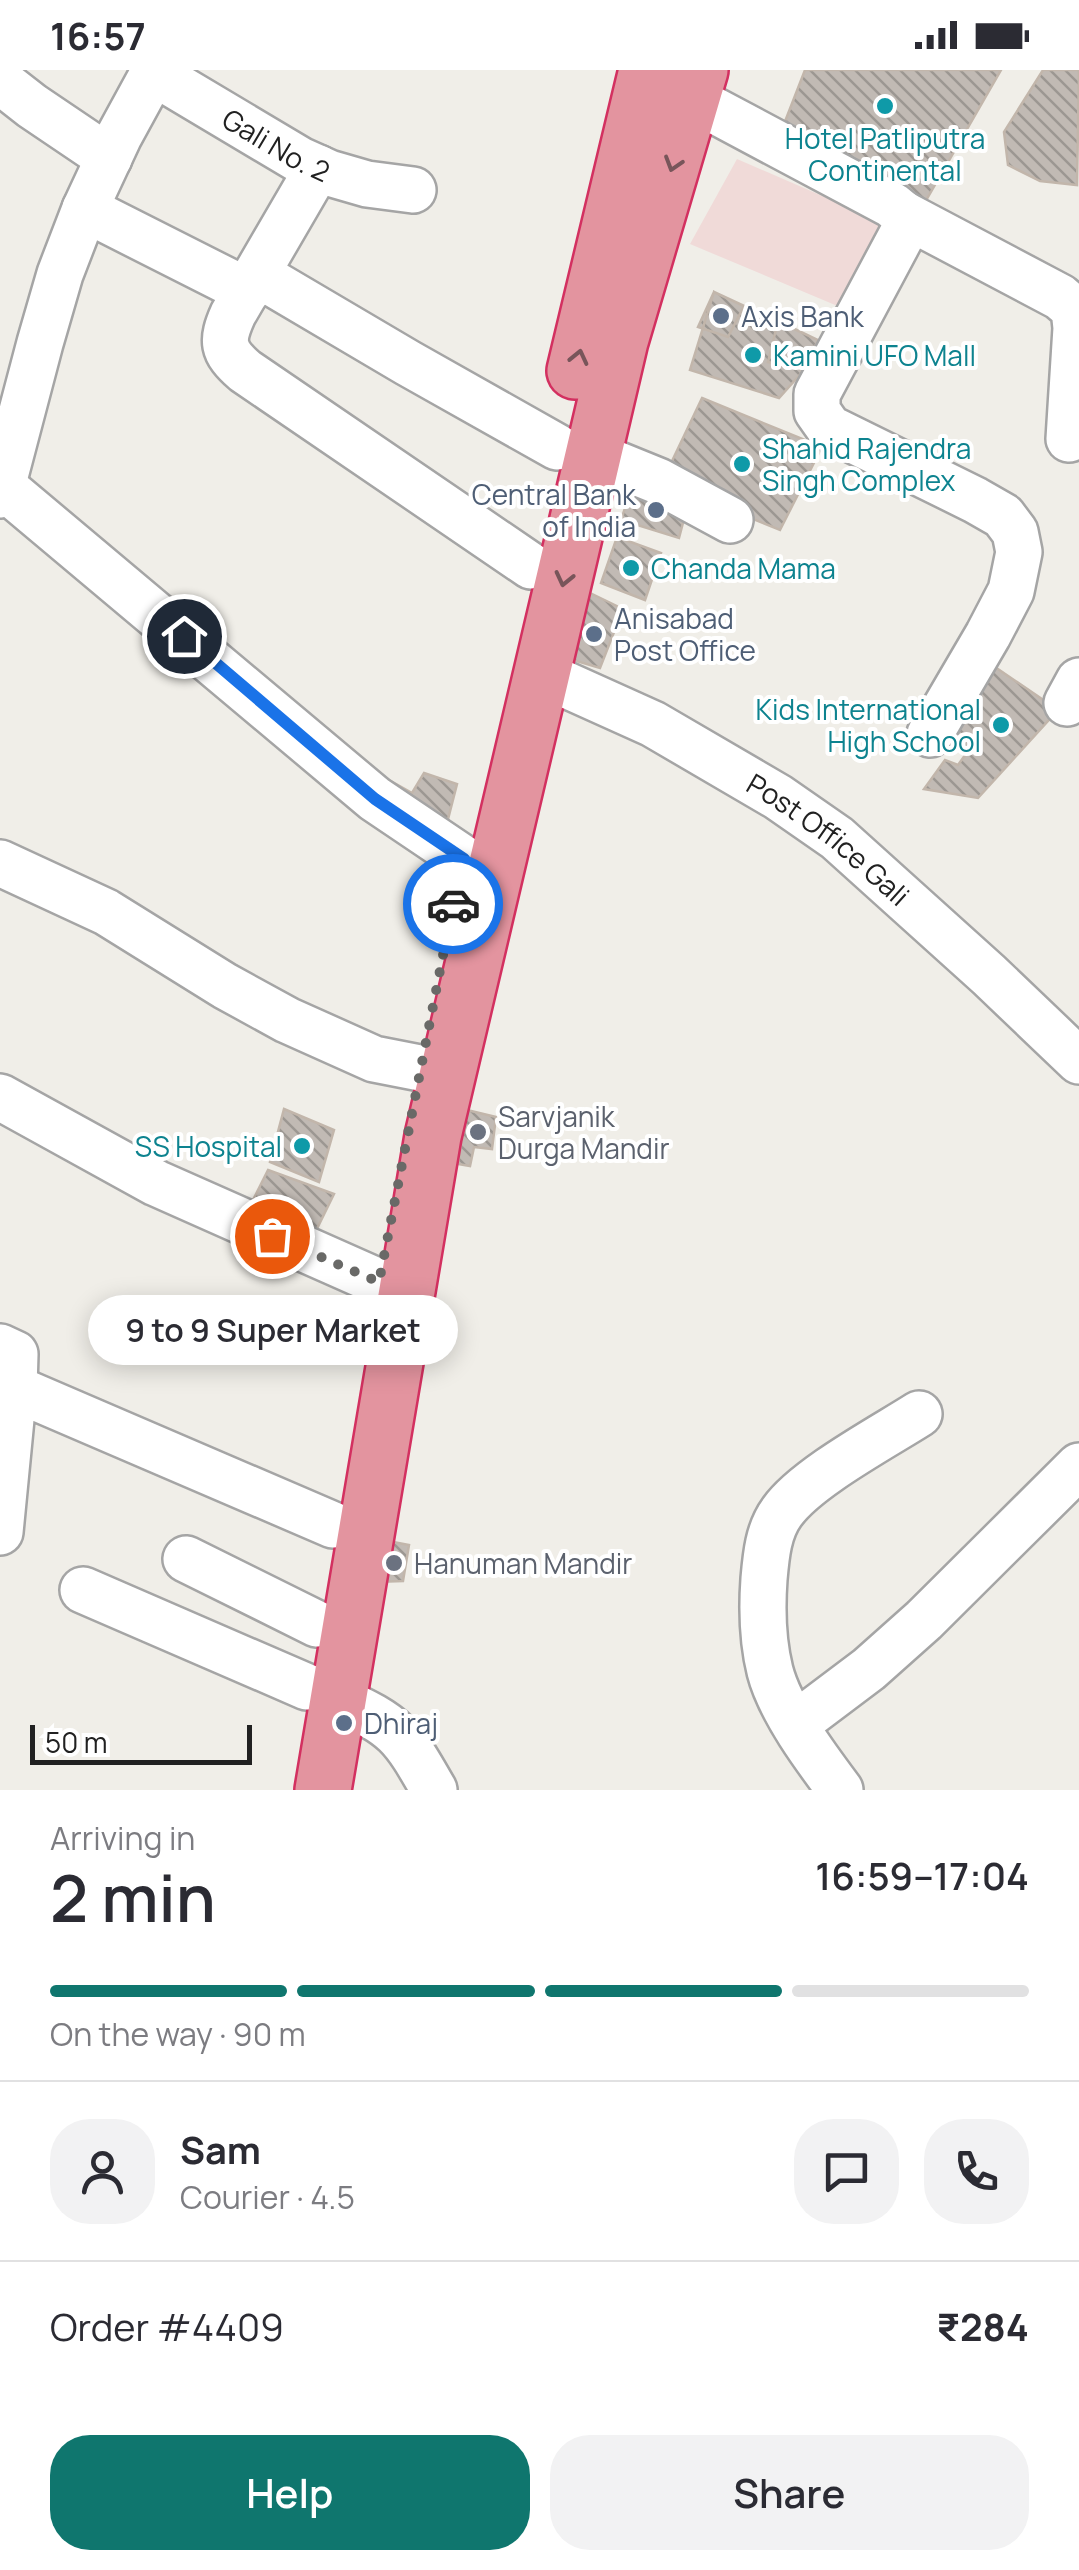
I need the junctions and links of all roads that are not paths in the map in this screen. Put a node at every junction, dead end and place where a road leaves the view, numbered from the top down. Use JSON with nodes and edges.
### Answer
{"nodes":[{"id":1,"x":648,"y":70,"type":"edge"},
{"id":2,"x":155,"y":71,"type":"edge"},
{"id":3,"x":0,"y":81,"type":"edge"},
{"id":4,"x":697,"y":84,"type":"edge"},
{"id":5,"x":109,"y":158,"type":"junction"},
{"id":6,"x":318,"y":168,"type":"junction"},
{"id":7,"x":412,"y":190,"type":"dead end"},
{"id":8,"x":85,"y":209,"type":"junction"},
{"id":9,"x":903,"y":214,"type":"junction"},
{"id":10,"x":252,"y":282,"type":"junction"},
{"id":11,"x":1068,"y":439,"type":"dead end"},
{"id":12,"x":576,"y":451,"type":"junction"},
{"id":13,"x":1,"y":488,"type":"edge"},
{"id":14,"x":730,"y":520,"type":"dead end"},
{"id":15,"x":530,"y":566,"type":"junction"},
{"id":16,"x":542,"y":674,"type":"junction"},
{"id":17,"x":930,"y":734,"type":"dead end"},
{"id":18,"x":464,"y":859,"type":"junction"},
{"id":19,"x":0,"y":863,"type":"edge"},
{"id":20,"x":1079,"y":1061,"type":"edge"},
{"id":21,"x":420,"y":1068,"type":"junction"},
{"id":22,"x":0,"y":1097,"type":"edge"},
{"id":23,"x":379,"y":1282,"type":"junction"},
{"id":24,"x":7,"y":1368,"type":"edge"},
{"id":25,"x":920,"y":1414,"type":"dead end"},
{"id":26,"x":1079,"y":1466,"type":"edge"},
{"id":27,"x":333,"y":1526,"type":"junction"},
{"id":28,"x":0,"y":1532,"type":"edge"},
{"id":29,"x":186,"y":1560,"type":"dead end"},
{"id":30,"x":83,"y":1590,"type":"dead end"},
{"id":31,"x":317,"y":1624,"type":"junction"},
{"id":32,"x":322,"y":1693,"type":"junction"},
{"id":33,"x":796,"y":1724,"type":"junction"},
{"id":34,"x":287,"y":1790,"type":"edge"},
{"id":35,"x":324,"y":1790,"type":"edge"},
{"id":36,"x":434,"y":1790,"type":"edge"},
{"id":37,"x":840,"y":1790,"type":"edge"}],
"edges":[{"from":12,"to":1,"type":"highway","one_way":true},
{"from":2,"to":5,"type":"street"},
{"from":2,"to":6,"type":"street","name":"Gali No. 2"},
{"from":3,"to":5,"type":"street"},
{"from":4,"to":9,"type":"street"},
{"from":4,"to":12,"type":"highway","one_way":true},
{"from":5,"to":8,"type":"street"},
{"from":6,"to":7,"type":"street","name":"Gali No. 2"},
{"from":6,"to":10,"type":"street"},
{"from":8,"to":10,"type":"street"},
{"from":8,"to":13,"type":"street"},
{"from":9,"to":11,"type":"street"},
{"from":9,"to":17,"type":"street"},
{"from":10,"to":12,"type":"street"},
{"from":10,"to":15,"type":"street"},
{"from":12,"to":14,"type":"street"},
{"from":12,"to":15,"type":"highway"},
{"from":12,"to":16,"type":"highway","one_way":true},
{"from":13,"to":18,"type":"street"},
{"from":15,"to":18,"type":"highway"},
{"from":16,"to":20,"type":"street","name":"Post Office Gali"},
{"from":16,"to":32,"type":"highway"},
{"from":18,"to":21,"type":"highway"},
{"from":19,"to":21,"type":"street"},
{"from":21,"to":23,"type":"highway"},
{"from":22,"to":23,"type":"street"},
{"from":23,"to":27,"type":"highway"},
{"from":24,"to":27,"type":"street"},
{"from":24,"to":28,"type":"street"},
{"from":25,"to":33,"type":"street"},
{"from":26,"to":33,"type":"street"},
{"from":27,"to":31,"type":"highway"},
{"from":29,"to":31,"type":"street"},
{"from":30,"to":32,"type":"street"},
{"from":31,"to":32,"type":"highway"},
{"from":32,"to":34,"type":"highway"},
{"from":32,"to":35,"type":"highway"},
{"from":32,"to":36,"type":"street"},
{"from":33,"to":37,"type":"street"}]}
